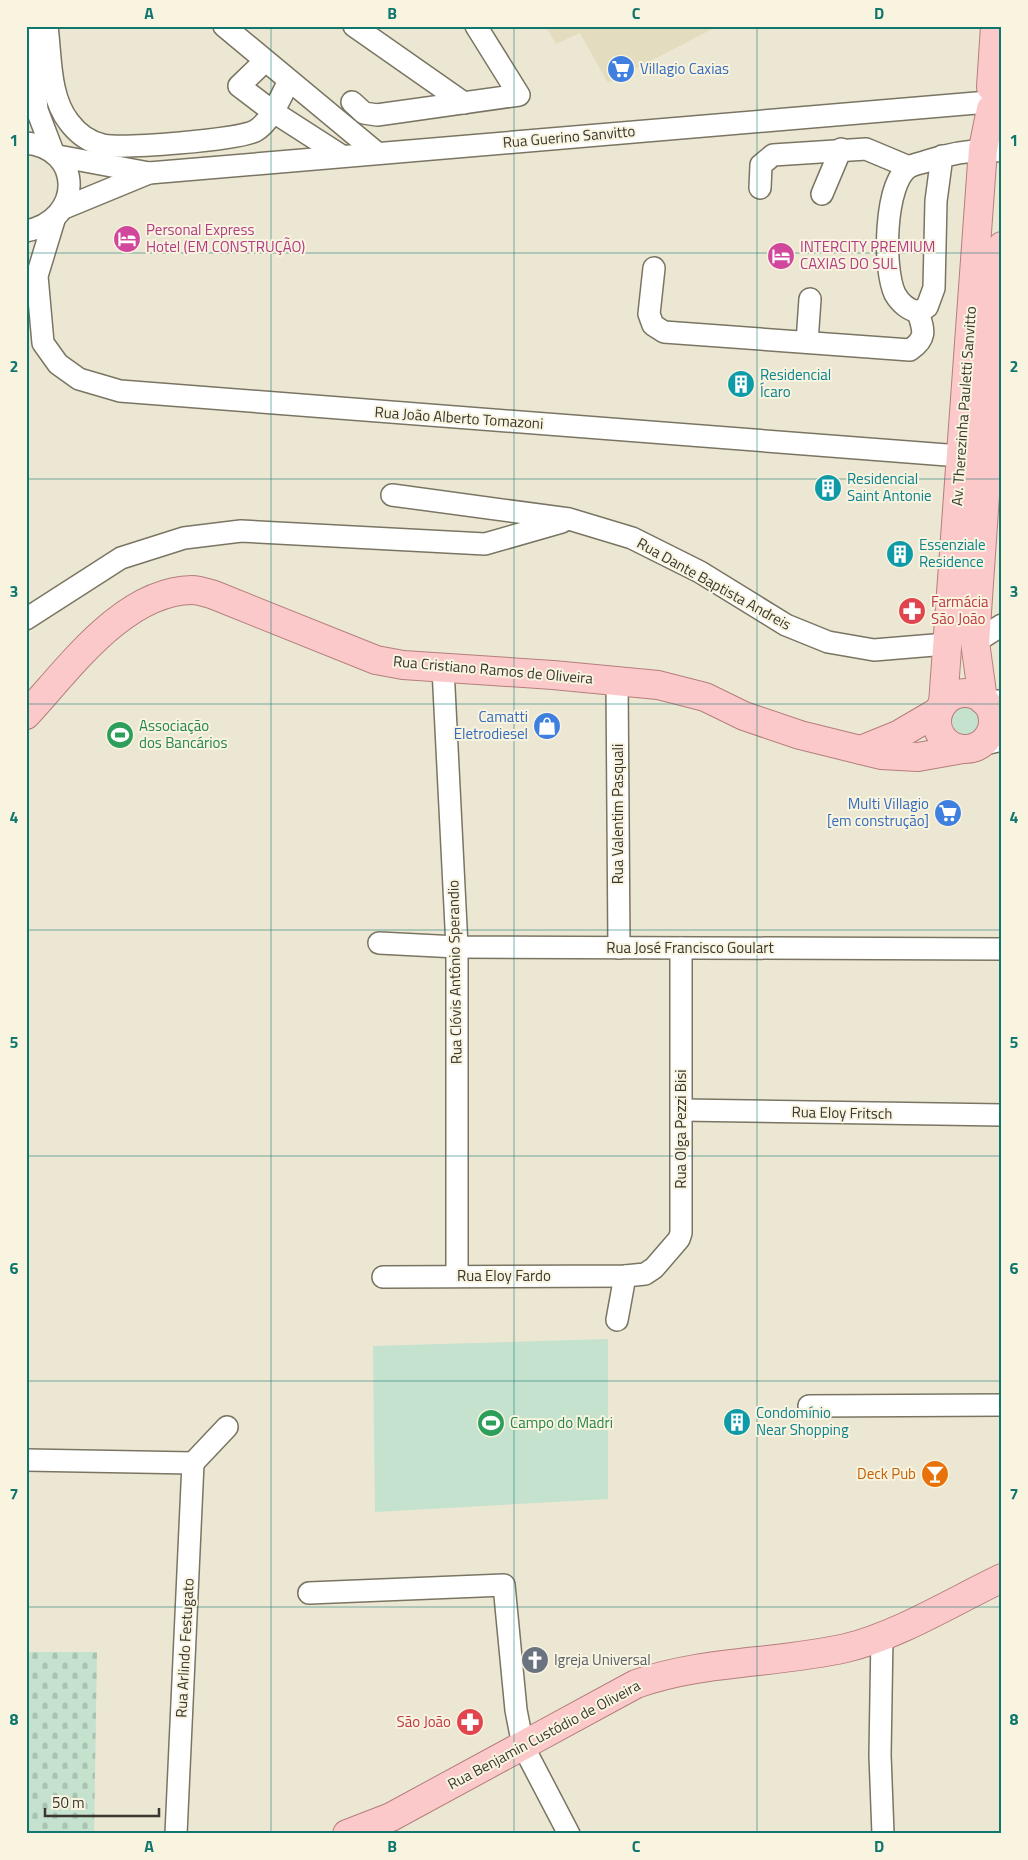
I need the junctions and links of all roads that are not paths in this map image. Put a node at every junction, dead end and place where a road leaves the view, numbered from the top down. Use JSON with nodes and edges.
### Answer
{"nodes":[{"id":1,"x":30,"y":26,"type":"edge"},
{"id":2,"x":48,"y":26,"type":"edge"},
{"id":3,"x":224,"y":26,"type":"edge"},
{"id":4,"x":354,"y":26,"type":"edge"},
{"id":5,"x":995,"y":26,"type":"edge"},
{"id":6,"x":474,"y":29,"type":"edge"},
{"id":7,"x":265,"y":61,"type":"junction"},
{"id":8,"x":289,"y":81,"type":"junction"},
{"id":9,"x":995,"y":99,"type":"edge"},
{"id":10,"x":352,"y":102,"type":"dead end"},
{"id":11,"x":464,"y":103,"type":"junction"},
{"id":12,"x":272,"y":111,"type":"junction"},
{"id":13,"x":26,"y":142,"type":"edge"},
{"id":14,"x":841,"y":149,"type":"junction"},
{"id":15,"x":993,"y":150,"type":"edge"},
{"id":16,"x":377,"y":153,"type":"junction"},
{"id":17,"x":55,"y":154,"type":"junction"},
{"id":18,"x":342,"y":156,"type":"junction"},
{"id":19,"x":942,"y":156,"type":"junction"},
{"id":20,"x":908,"y":167,"type":"junction"},
{"id":21,"x":149,"y":173,"type":"junction"},
{"id":22,"x":760,"y":188,"type":"dead end"},
{"id":23,"x":822,"y":194,"type":"dead end"},
{"id":24,"x":59,"y":214,"type":"junction"},
{"id":25,"x":26,"y":231,"type":"edge"},
{"id":26,"x":1002,"y":246,"type":"edge"},
{"id":27,"x":31,"y":268,"type":"edge"},
{"id":28,"x":654,"y":268,"type":"dead end"},
{"id":29,"x":810,"y":299,"type":"dead end"},
{"id":30,"x":918,"y":312,"type":"junction"},
{"id":31,"x":807,"y":342,"type":"junction"},
{"id":32,"x":982,"y":346,"type":"junction"},
{"id":33,"x":960,"y":456,"type":"junction"},
{"id":34,"x":392,"y":495,"type":"dead end"},
{"id":35,"x":957,"y":500,"type":"junction"},
{"id":36,"x":984,"y":501,"type":"junction"},
{"id":37,"x":569,"y":519,"type":"junction"},
{"id":38,"x":26,"y":619,"type":"edge"},
{"id":39,"x":1002,"y":625,"type":"edge"},
{"id":40,"x":975,"y":642,"type":"junction"},
{"id":41,"x":946,"y":644,"type":"junction"},
{"id":42,"x":443,"y":668,"type":"junction"},
{"id":43,"x":617,"y":680,"type":"junction"},
{"id":44,"x":990,"y":700,"type":"edge"},
{"id":45,"x":941,"y":708,"type":"junction"},
{"id":46,"x":26,"y":716,"type":"edge"},
{"id":47,"x":982,"y":745,"type":"edge"},
{"id":48,"x":861,"y":750,"type":"junction"},
{"id":49,"x":379,"y":943,"type":"dead end"},
{"id":50,"x":457,"y":947,"type":"junction"},
{"id":51,"x":619,"y":948,"type":"junction"},
{"id":52,"x":681,"y":948,"type":"junction"},
{"id":53,"x":1002,"y":949,"type":"edge"},
{"id":54,"x":682,"y":1110,"type":"junction"},
{"id":55,"x":1002,"y":1115,"type":"edge"},
{"id":56,"x":457,"y":1276,"type":"junction"},
{"id":57,"x":625,"y":1276,"type":"junction"},
{"id":58,"x":383,"y":1277,"type":"dead end"},
{"id":59,"x":617,"y":1320,"type":"dead end"},
{"id":60,"x":1002,"y":1405,"type":"edge"},
{"id":61,"x":809,"y":1406,"type":"dead end"},
{"id":62,"x":227,"y":1427,"type":"dead end"},
{"id":63,"x":26,"y":1460,"type":"edge"},
{"id":64,"x":193,"y":1463,"type":"junction"},
{"id":65,"x":1002,"y":1578,"type":"edge"},
{"id":66,"x":309,"y":1593,"type":"dead end"},
{"id":67,"x":882,"y":1636,"type":"junction"},
{"id":68,"x":523,"y":1746,"type":"junction"},
{"id":69,"x":176,"y":1834,"type":"edge"},
{"id":70,"x":346,"y":1834,"type":"edge"},
{"id":71,"x":569,"y":1834,"type":"edge"},
{"id":72,"x":883,"y":1834,"type":"edge"}],
"edges":[{"from":1,"to":17,"type":"street","name":"Rua João Alberto Tomazoni"},
{"from":2,"to":12,"type":"street"},
{"from":3,"to":7,"type":"street"},
{"from":4,"to":11,"type":"street"},
{"from":5,"to":9,"type":"main road","name":"Av. Therezinha Pauletti Sanvitto"},
{"from":6,"to":11,"type":"street"},
{"from":7,"to":8,"type":"street"},
{"from":7,"to":12,"type":"street"},
{"from":8,"to":12,"type":"street"},
{"from":8,"to":16,"type":"street"},
{"from":9,"to":15,"type":"main road","name":"Av. Therezinha Pauletti Sanvitto"},
{"from":9,"to":16,"type":"street","name":"Rua Guerino Sanvitto"},
{"from":10,"to":11,"type":"street"},
{"from":12,"to":18,"type":"street"},
{"from":13,"to":17,"type":"street","name":"Rua Guerino Sanvitto"},
{"from":14,"to":20,"type":"street"},
{"from":14,"to":22,"type":"street"},
{"from":14,"to":23,"type":"street"},
{"from":15,"to":19,"type":"street"},
{"from":15,"to":32,"type":"main road","name":"Av. Therezinha Pauletti Sanvitto"},
{"from":16,"to":18,"type":"street","name":"Rua Guerino Sanvitto"},
{"from":17,"to":21,"type":"street","name":"Rua Guerino Sanvitto"},
{"from":17,"to":24,"type":"street","name":"Rua João Alberto Tomazoni"},
{"from":18,"to":21,"type":"street","name":"Rua Guerino Sanvitto"},
{"from":19,"to":20,"type":"street"},
{"from":19,"to":30,"type":"street"},
{"from":20,"to":30,"type":"street"},
{"from":21,"to":24,"type":"street","name":"Rua Guerino Sanvitto"},
{"from":24,"to":25,"type":"street","name":"Rua Guerino Sanvitto"},
{"from":24,"to":27,"type":"street","name":"Rua João Alberto Tomazoni"},
{"from":26,"to":32,"type":"main road","name":"Av. Therezinha Pauletti Sanvitto"},
{"from":27,"to":33,"type":"street","name":"Rua João Alberto Tomazoni"},
{"from":28,"to":31,"type":"street"},
{"from":29,"to":31,"type":"street"},
{"from":30,"to":31,"type":"street"},
{"from":32,"to":33,"type":"main road","name":"Av. Therezinha Pauletti Sanvitto"},
{"from":32,"to":36,"type":"main road","name":"Av. Therezinha Pauletti Sanvitto"},
{"from":33,"to":35,"type":"main road","name":"Av. Therezinha Pauletti Sanvitto"},
{"from":34,"to":37,"type":"street","name":"Rua Dante Baptista Andreis"},
{"from":35,"to":36,"type":"main road"},
{"from":35,"to":41,"type":"main road","name":"Av. Therezinha Pauletti Sanvitto"},
{"from":36,"to":40,"type":"main road","name":"Av. Therezinha Pauletti Sanvitto"},
{"from":37,"to":38,"type":"street"},
{"from":37,"to":41,"type":"street","name":"Rua Dante Baptista Andreis"},
{"from":39,"to":40,"type":"street"},
{"from":40,"to":44,"type":"main road","name":"Av. Therezinha Pauletti Sanvitto"},
{"from":41,"to":45,"type":"main road","name":"Av. Therezinha Pauletti Sanvitto"},
{"from":42,"to":43,"type":"main road","name":"Rua Cristiano Ramos de Oliveira"},
{"from":42,"to":46,"type":"main road","name":"Rua Cristiano Ramos de Oliveira"},
{"from":42,"to":50,"type":"street","name":"Rua Clóvis Antônio Sperandio"},
{"from":43,"to":48,"type":"main road","name":"Rua Cristiano Ramos de Oliveira"},
{"from":43,"to":51,"type":"street","name":"Rua Valentim Pasquali"},
{"from":44,"to":45,"type":"main road"},
{"from":44,"to":47,"type":"main road"},
{"from":45,"to":47,"type":"main road"},
{"from":45,"to":48,"type":"main road"},
{"from":47,"to":48,"type":"main road","name":"Rua Cristiano Ramos de Oliveira"},
{"from":49,"to":50,"type":"street","name":"Rua José Francisco Goulart"},
{"from":50,"to":51,"type":"street","name":"Rua José Francisco Goulart"},
{"from":50,"to":56,"type":"street","name":"Rua Clóvis Antônio Sperandio"},
{"from":51,"to":52,"type":"street","name":"Rua José Francisco Goulart"},
{"from":52,"to":53,"type":"street","name":"Rua José Francisco Goulart"},
{"from":52,"to":54,"type":"street","name":"Rua Olga Pezzi Bisi"},
{"from":54,"to":55,"type":"street","name":"Rua Eloy Fritsch"},
{"from":54,"to":57,"type":"street","name":"Rua Olga Pezzi Bisi"},
{"from":56,"to":57,"type":"street","name":"Rua Eloy Fardo"},
{"from":56,"to":58,"type":"street","name":"Rua Eloy Fardo"},
{"from":57,"to":59,"type":"street"},
{"from":60,"to":61,"type":"street"},
{"from":62,"to":64,"type":"street"},
{"from":63,"to":64,"type":"street"},
{"from":64,"to":69,"type":"street","name":"Rua Arlindo Festugato"},
{"from":65,"to":67,"type":"main road","name":"Rua Benjamin Custódio de Oliveira"},
{"from":66,"to":68,"type":"street"},
{"from":67,"to":68,"type":"main road","name":"Rua Benjamin Custódio de Oliveira"},
{"from":67,"to":72,"type":"street"},
{"from":68,"to":70,"type":"main road","name":"Rua Benjamin Custódio de Oliveira"},
{"from":68,"to":71,"type":"street"}]}
